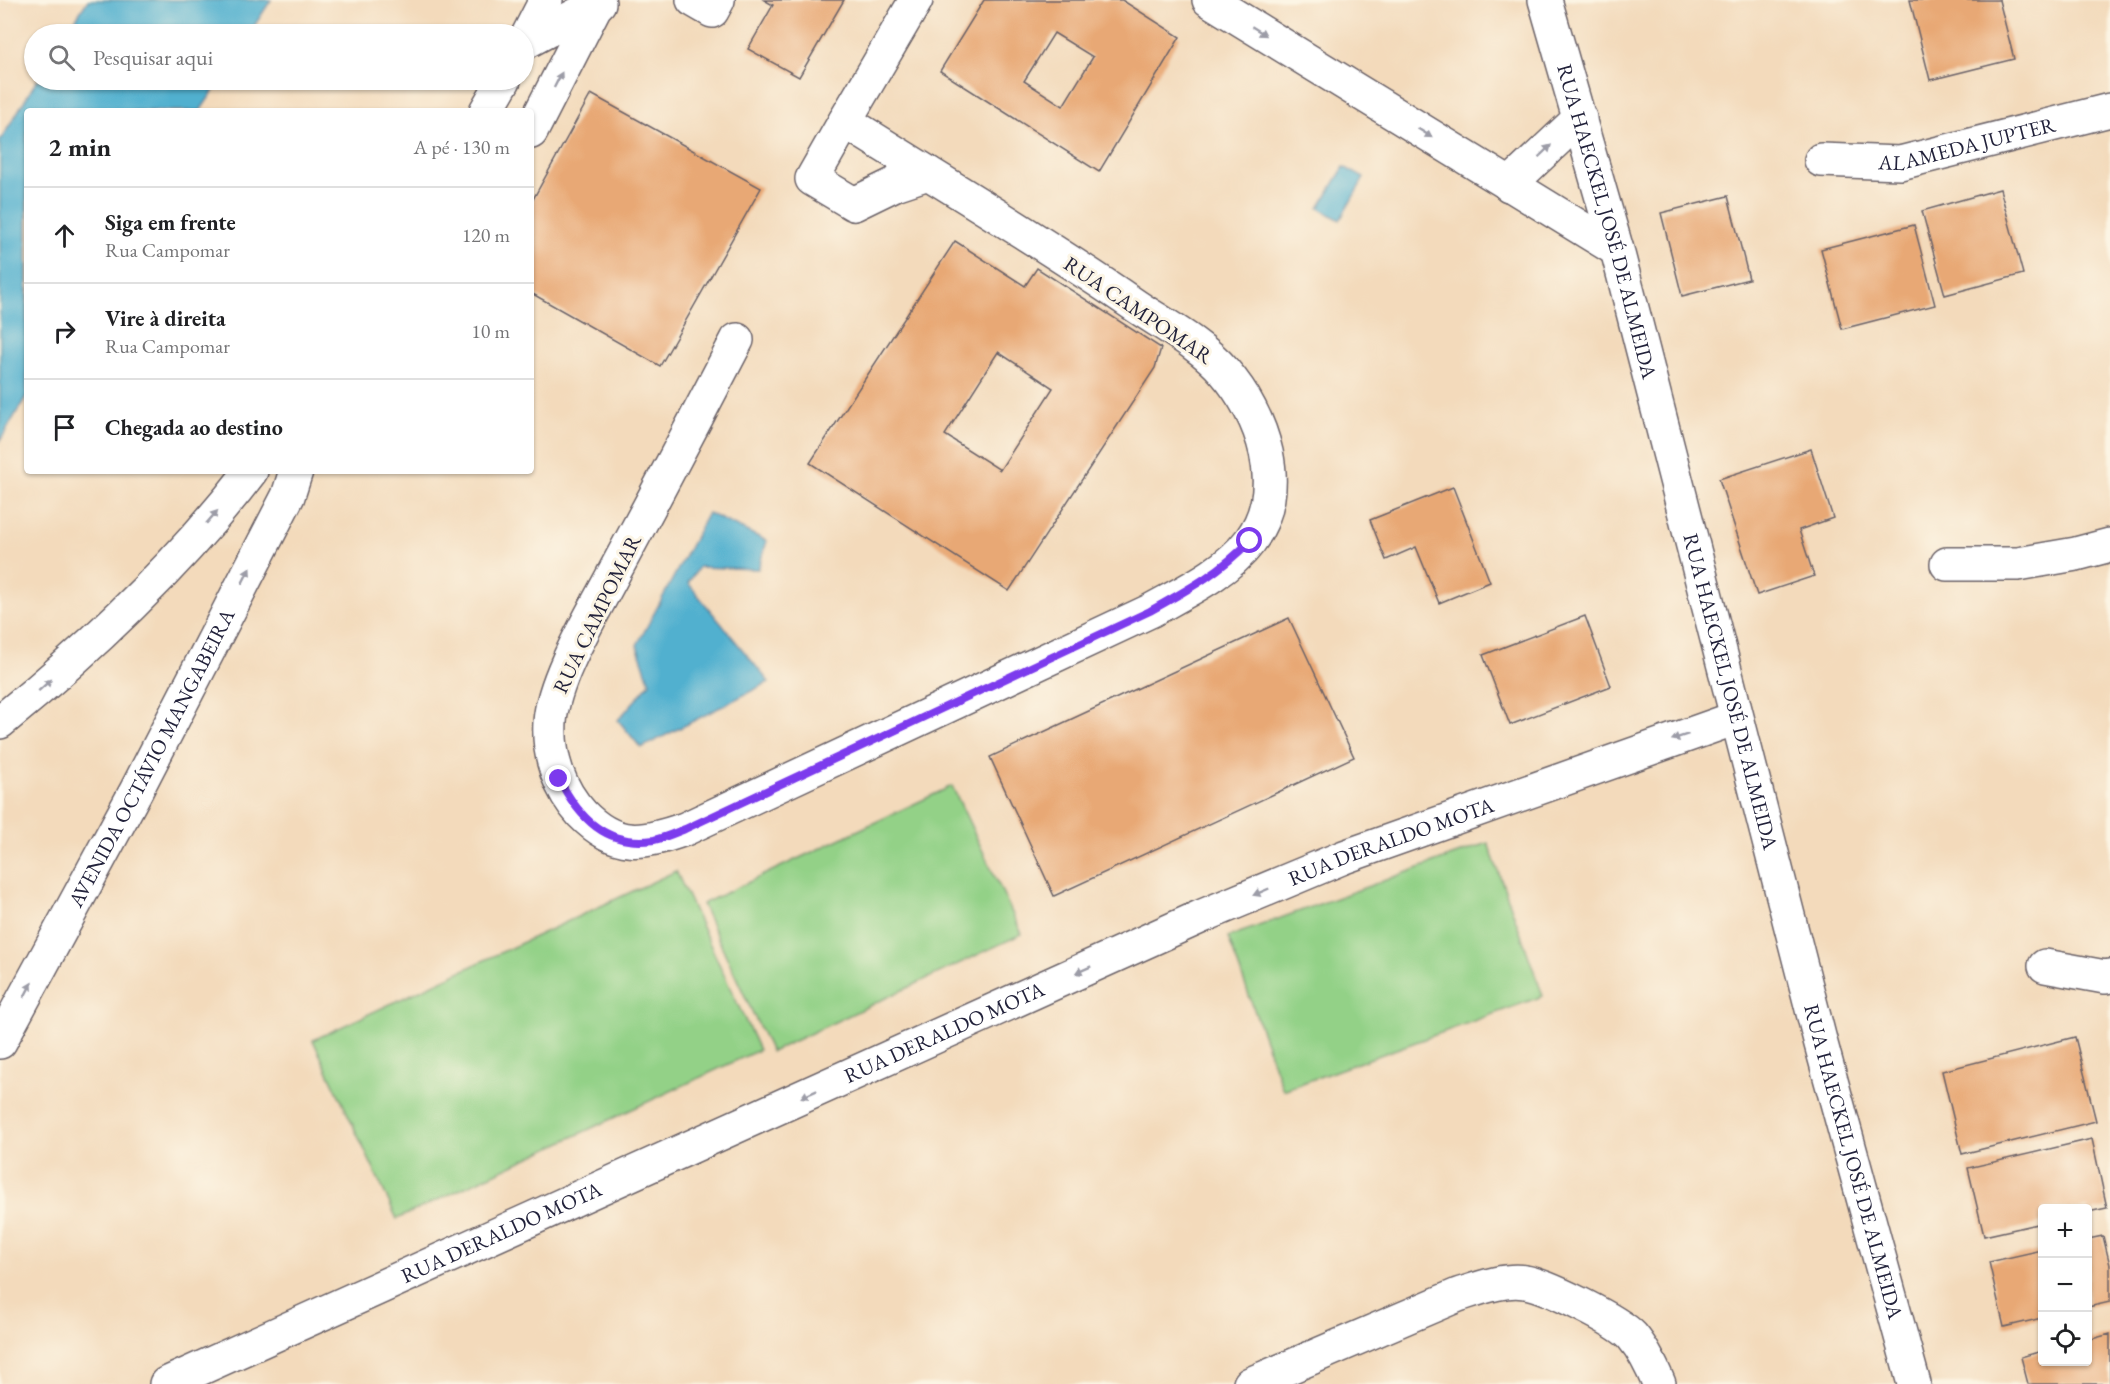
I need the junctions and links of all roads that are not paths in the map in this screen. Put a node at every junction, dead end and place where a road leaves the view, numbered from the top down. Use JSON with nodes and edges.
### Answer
{"nodes":[{"id":1,"x":546,"y":0,"type":"edge"},
{"id":2,"x":693,"y":0,"type":"edge"},
{"id":3,"x":718,"y":0,"type":"edge"},
{"id":4,"x":916,"y":0,"type":"edge"},
{"id":5,"x":1209,"y":0,"type":"edge"},
{"id":6,"x":1545,"y":0,"type":"edge"},
{"id":7,"x":601,"y":2,"type":"edge"},
{"id":8,"x":534,"y":24,"type":"edge"},
{"id":9,"x":534,"y":38,"type":"edge"},
{"id":10,"x":498,"y":90,"type":"edge"},
{"id":11,"x":488,"y":108,"type":"edge"},
{"id":12,"x":2110,"y":110,"type":"edge"},
{"id":13,"x":1580,"y":118,"type":"junction"},
{"id":14,"x":845,"y":122,"type":"junction"},
{"id":15,"x":534,"y":126,"type":"edge"},
{"id":16,"x":1821,"y":160,"type":"dead end"},
{"id":17,"x":928,"y":173,"type":"junction"},
{"id":18,"x":1509,"y":185,"type":"junction"},
{"id":19,"x":1617,"y":250,"type":"junction"},
{"id":20,"x":738,"y":340,"type":"dead end"},
{"id":21,"x":247,"y":474,"type":"edge"},
{"id":22,"x":295,"y":474,"type":"edge"},
{"id":23,"x":2110,"y":545,"type":"edge"},
{"id":24,"x":1947,"y":564,"type":"dead end"},
{"id":25,"x":1736,"y":718,"type":"junction"},
{"id":26,"x":0,"y":722,"type":"edge"},
{"id":27,"x":2045,"y":966,"type":"dead end"},
{"id":28,"x":2110,"y":976,"type":"edge"},
{"id":29,"x":0,"y":1042,"type":"edge"},
{"id":30,"x":166,"y":1384,"type":"edge"},
{"id":31,"x":1250,"y":1384,"type":"edge"},
{"id":32,"x":1659,"y":1384,"type":"edge"},
{"id":33,"x":1914,"y":1384,"type":"edge"}],
"edges":[{"from":1,"to":8,"type":"street"},
{"from":2,"to":3,"type":"street"},
{"from":4,"to":14,"type":"street"},
{"from":5,"to":18,"type":"street","one_way":true},
{"from":6,"to":13,"type":"street","name":"RUA HAECKEL JOSÉ DE ALMEIDA"},
{"from":7,"to":9,"type":"street"},
{"from":15,"to":7,"type":"street","one_way":true},
{"from":10,"to":11,"type":"street"},
{"from":12,"to":16,"type":"street","name":"ALAMEDA JUPTER"},
{"from":18,"to":13,"type":"street","one_way":true},
{"from":13,"to":19,"type":"street","name":"RUA HAECKEL JOSÉ DE ALMEIDA"},
{"from":14,"to":17,"type":"street","name":"RUA CAMPOMAR"},
{"from":14,"to":17,"type":"street"},
{"from":17,"to":20,"type":"street","name":"RUA CAMPOMAR"},
{"from":18,"to":19,"type":"street"},
{"from":19,"to":25,"type":"street","name":"RUA HAECKEL JOSÉ DE ALMEIDA"},
{"from":26,"to":21,"type":"street","one_way":true},
{"from":29,"to":22,"type":"street","name":"AVENIDA OCTÁVIO MANGABEIRA","one_way":true},
{"from":23,"to":24,"type":"street"},
{"from":25,"to":30,"type":"street","name":"RUA DERALDO MOTA","one_way":true},
{"from":25,"to":33,"type":"street","name":"RUA HAECKEL JOSÉ DE ALMEIDA"},
{"from":27,"to":28,"type":"street"},
{"from":31,"to":32,"type":"street"}]}
